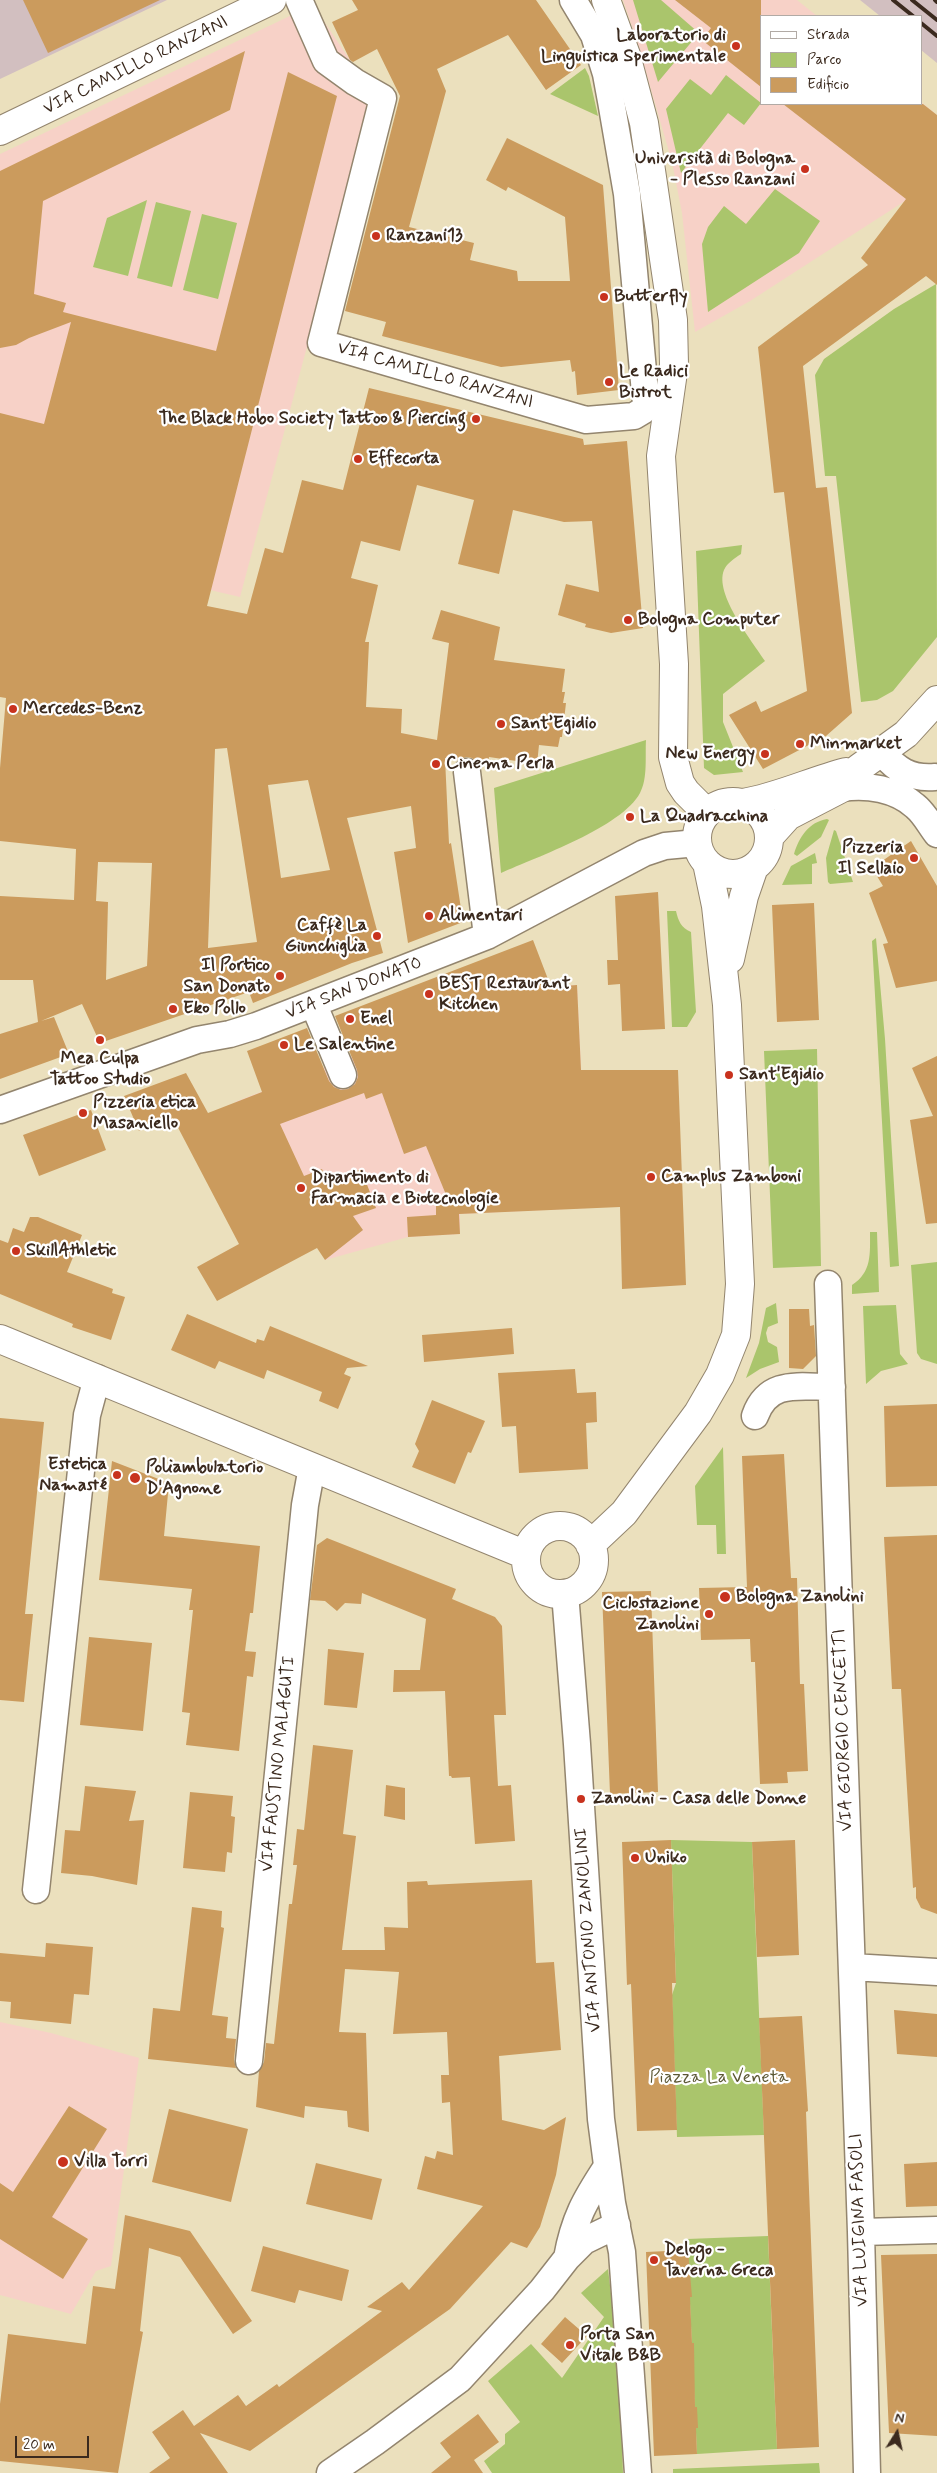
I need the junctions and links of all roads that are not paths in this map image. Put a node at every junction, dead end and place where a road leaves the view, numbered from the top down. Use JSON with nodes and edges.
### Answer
{"nodes":[{"id":1,"x":272,"y":0,"type":"edge"},
{"id":2,"x":299,"y":0,"type":"edge"},
{"id":3,"x":573,"y":0,"type":"edge"},
{"id":4,"x":606,"y":0,"type":"edge"},
{"id":5,"x":0,"y":131,"type":"edge"},
{"id":6,"x":639,"y":332,"type":"junction"},
{"id":7,"x":674,"y":344,"type":"junction"},
{"id":8,"x":935,"y":703,"type":"edge"},
{"id":9,"x":881,"y":752,"type":"junction"},
{"id":10,"x":467,"y":772,"type":"dead end"},
{"id":11,"x":936,"y":776,"type":"edge"},
{"id":12,"x":851,"y":778,"type":"junction"},
{"id":13,"x":743,"y":803,"type":"junction"},
{"id":14,"x":916,"y":807,"type":"junction"},
{"id":15,"x":707,"y":813,"type":"junction"},
{"id":16,"x":937,"y":834,"type":"edge"},
{"id":17,"x":769,"y":837,"type":"junction"},
{"id":18,"x":702,"y":853,"type":"junction"},
{"id":19,"x":754,"y":867,"type":"junction"},
{"id":20,"x":487,"y":936,"type":"junction"},
{"id":21,"x":314,"y":1005,"type":"junction"},
{"id":22,"x":727,"y":1005,"type":"junction"},
{"id":23,"x":343,"y":1075,"type":"dead end"},
{"id":24,"x":0,"y":1110,"type":"edge"},
{"id":25,"x":828,"y":1284,"type":"dead end"},
{"id":26,"x":0,"y":1339,"type":"edge"},
{"id":27,"x":97,"y":1378,"type":"junction"},
{"id":28,"x":832,"y":1387,"type":"junction"},
{"id":29,"x":755,"y":1416,"type":"dead end"},
{"id":30,"x":312,"y":1467,"type":"junction"},
{"id":31,"x":590,"y":1546,"type":"junction"},
{"id":32,"x":526,"y":1555,"type":"junction"},
{"id":33,"x":565,"y":1593,"type":"junction"},
{"id":34,"x":36,"y":1890,"type":"dead end"},
{"id":35,"x":852,"y":1967,"type":"junction"},
{"id":36,"x":937,"y":1972,"type":"edge"},
{"id":37,"x":249,"y":2061,"type":"dead end"},
{"id":38,"x":606,"y":2168,"type":"junction"},
{"id":39,"x":617,"y":2225,"type":"junction"},
{"id":40,"x":937,"y":2230,"type":"edge"},
{"id":41,"x":861,"y":2232,"type":"junction"},
{"id":42,"x":567,"y":2258,"type":"junction"},
{"id":43,"x":330,"y":2473,"type":"edge"},
{"id":44,"x":638,"y":2473,"type":"edge"},
{"id":45,"x":867,"y":2473,"type":"edge"}],
"edges":[{"from":1,"to":5,"type":"main road","name":"VIA CAMILLO RANZANI"},
{"from":2,"to":6,"type":"street","name":"VIA CAMILLO RANZANI"},
{"from":3,"to":6,"type":"street","name":"VIA CAMILLO RANZANI"},
{"from":4,"to":7,"type":"main road"},
{"from":6,"to":7,"type":"street"},
{"from":7,"to":15,"type":"main road"},
{"from":8,"to":9,"type":"main road"},
{"from":9,"to":11,"type":"street"},
{"from":9,"to":12,"type":"main road"},
{"from":10,"to":20,"type":"street"},
{"from":11,"to":14,"type":"street"},
{"from":12,"to":13,"type":"main road"},
{"from":12,"to":14,"type":"street"},
{"from":12,"to":17,"type":"main road"},
{"from":13,"to":15,"type":"main road"},
{"from":13,"to":17,"type":"main road"},
{"from":14,"to":16,"type":"street"},
{"from":15,"to":18,"type":"main road"},
{"from":17,"to":19,"type":"main road"},
{"from":18,"to":19,"type":"main road"},
{"from":18,"to":20,"type":"street","name":"VIA SAN DONATO"},
{"from":18,"to":22,"type":"main road"},
{"from":19,"to":22,"type":"main road"},
{"from":20,"to":21,"type":"street","name":"VIA SAN DONATO"},
{"from":21,"to":23,"type":"street"},
{"from":21,"to":24,"type":"street","name":"VIA SAN DONATO"},
{"from":22,"to":31,"type":"main road"},
{"from":25,"to":28,"type":"street","name":"VIA GIORGIO CENCETTI"},
{"from":26,"to":27,"type":"main road"},
{"from":27,"to":30,"type":"main road"},
{"from":27,"to":34,"type":"street"},
{"from":28,"to":29,"type":"street"},
{"from":28,"to":35,"type":"street","name":"VIA GIORGIO CENCETTI"},
{"from":30,"to":32,"type":"main road"},
{"from":30,"to":37,"type":"street","name":"VIA FAUSTINO MALAGUTI"},
{"from":31,"to":32,"type":"main road"},
{"from":31,"to":33,"type":"main road"},
{"from":32,"to":33,"type":"main road"},
{"from":33,"to":38,"type":"street","name":"VIA ANTONIO ZANOLINI"},
{"from":35,"to":36,"type":"street"},
{"from":35,"to":41,"type":"street","name":"VIA LUIGINA FASOLI"},
{"from":38,"to":39,"type":"street","name":"VIA ANTONIO ZANOLINI"},
{"from":38,"to":42,"type":"street"},
{"from":39,"to":42,"type":"street"},
{"from":39,"to":44,"type":"street","name":"VIA ANTONIO ZANOLINI"},
{"from":40,"to":41,"type":"street"},
{"from":41,"to":45,"type":"street","name":"VIA LUIGINA FASOLI"},
{"from":42,"to":43,"type":"street"}]}
